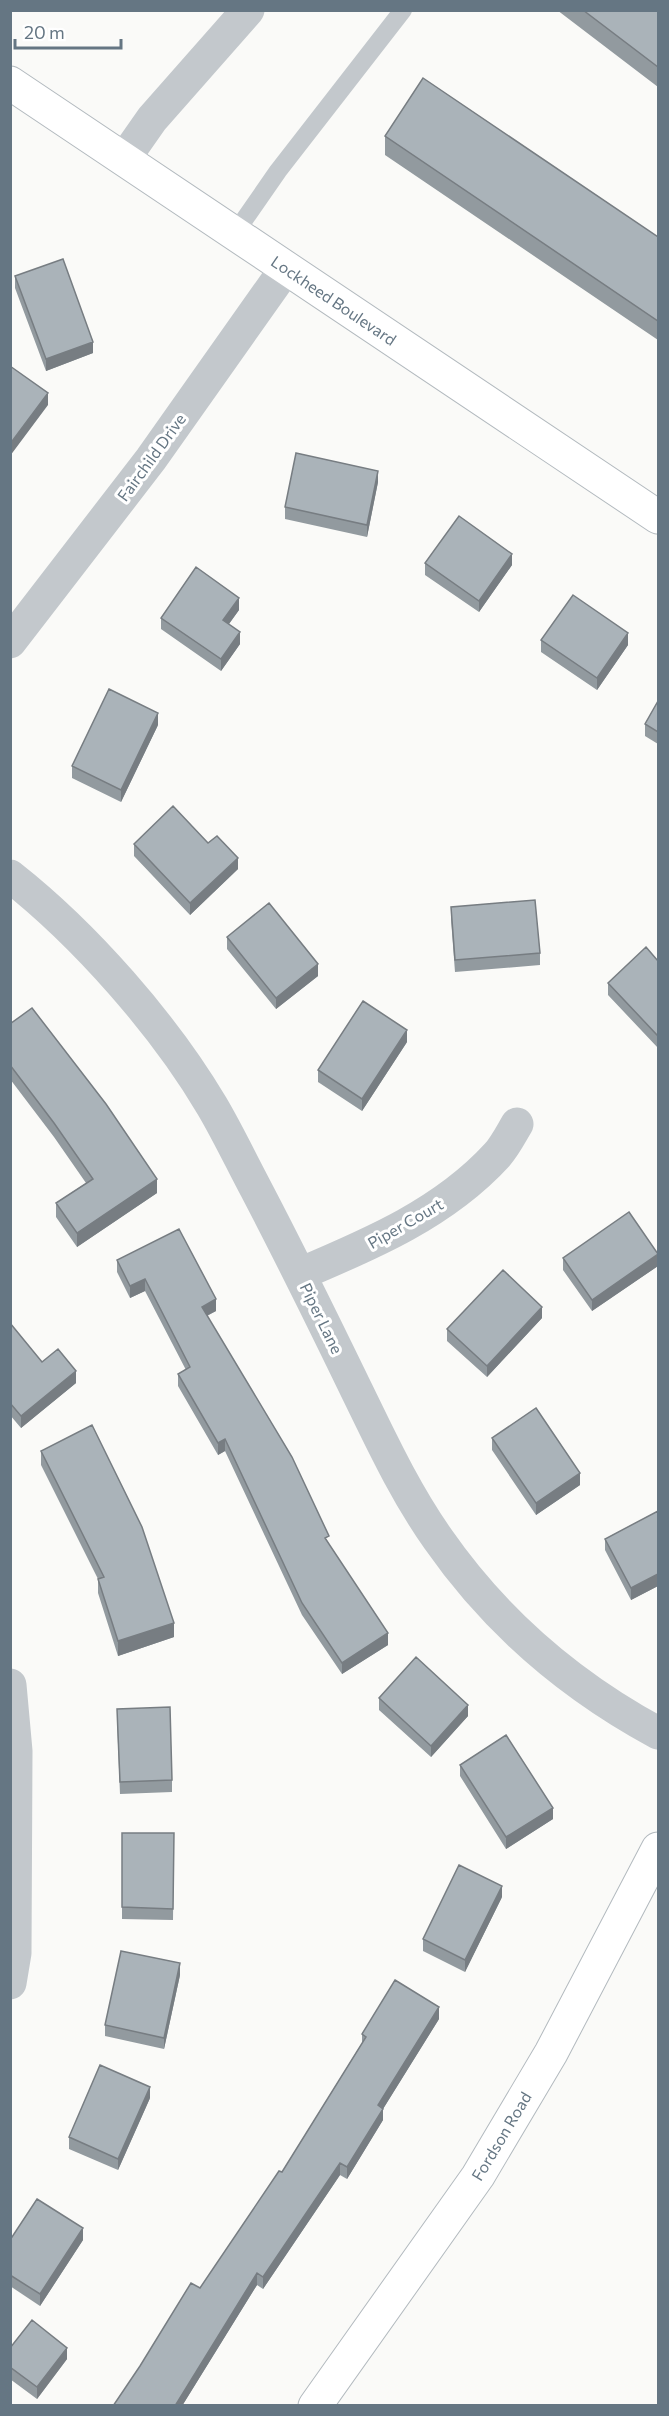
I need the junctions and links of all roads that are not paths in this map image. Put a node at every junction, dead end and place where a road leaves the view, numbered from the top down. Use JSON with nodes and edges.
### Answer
{"nodes":[{"id":1,"x":248,"y":10,"type":"edge"},
{"id":2,"x":403,"y":10,"type":"edge"},
{"id":3,"x":10,"y":83,"type":"edge"},
{"id":4,"x":124,"y":159,"type":"junction"},
{"id":5,"x":235,"y":232,"type":"junction"},
{"id":6,"x":286,"y":268,"type":"junction"},
{"id":7,"x":658,"y":517,"type":"edge"},
{"id":8,"x":10,"y":642,"type":"edge"},
{"id":9,"x":10,"y":876,"type":"edge"},
{"id":10,"x":517,"y":1124,"type":"dead end"},
{"id":11,"x":300,"y":1274,"type":"junction"},
{"id":12,"x":10,"y":1685,"type":"edge"},
{"id":13,"x":658,"y":1733,"type":"edge"},
{"id":14,"x":13,"y":1830,"type":"edge"},
{"id":15,"x":658,"y":1848,"type":"edge"},
{"id":16,"x":10,"y":1983,"type":"edge"},
{"id":17,"x":315,"y":2406,"type":"edge"}],
"edges":[{"from":1,"to":4,"type":"street"},
{"from":2,"to":5,"type":"lane"},
{"from":3,"to":4,"type":"street","name":"Lockheed Boulevard"},
{"from":4,"to":5,"type":"street","name":"Lockheed Boulevard"},
{"from":5,"to":6,"type":"street","name":"Lockheed Boulevard"},
{"from":6,"to":7,"type":"street","name":"Lockheed Boulevard"},
{"from":6,"to":8,"type":"street","name":"Fairchild Drive"},
{"from":9,"to":11,"type":"street","name":"Piper Lane"},
{"from":10,"to":11,"type":"street","name":"Piper Court"},
{"from":11,"to":13,"type":"street","name":"Piper Lane"},
{"from":12,"to":14,"type":"street"},
{"from":14,"to":16,"type":"street"},
{"from":15,"to":17,"type":"street","name":"Fordson Road"}]}
